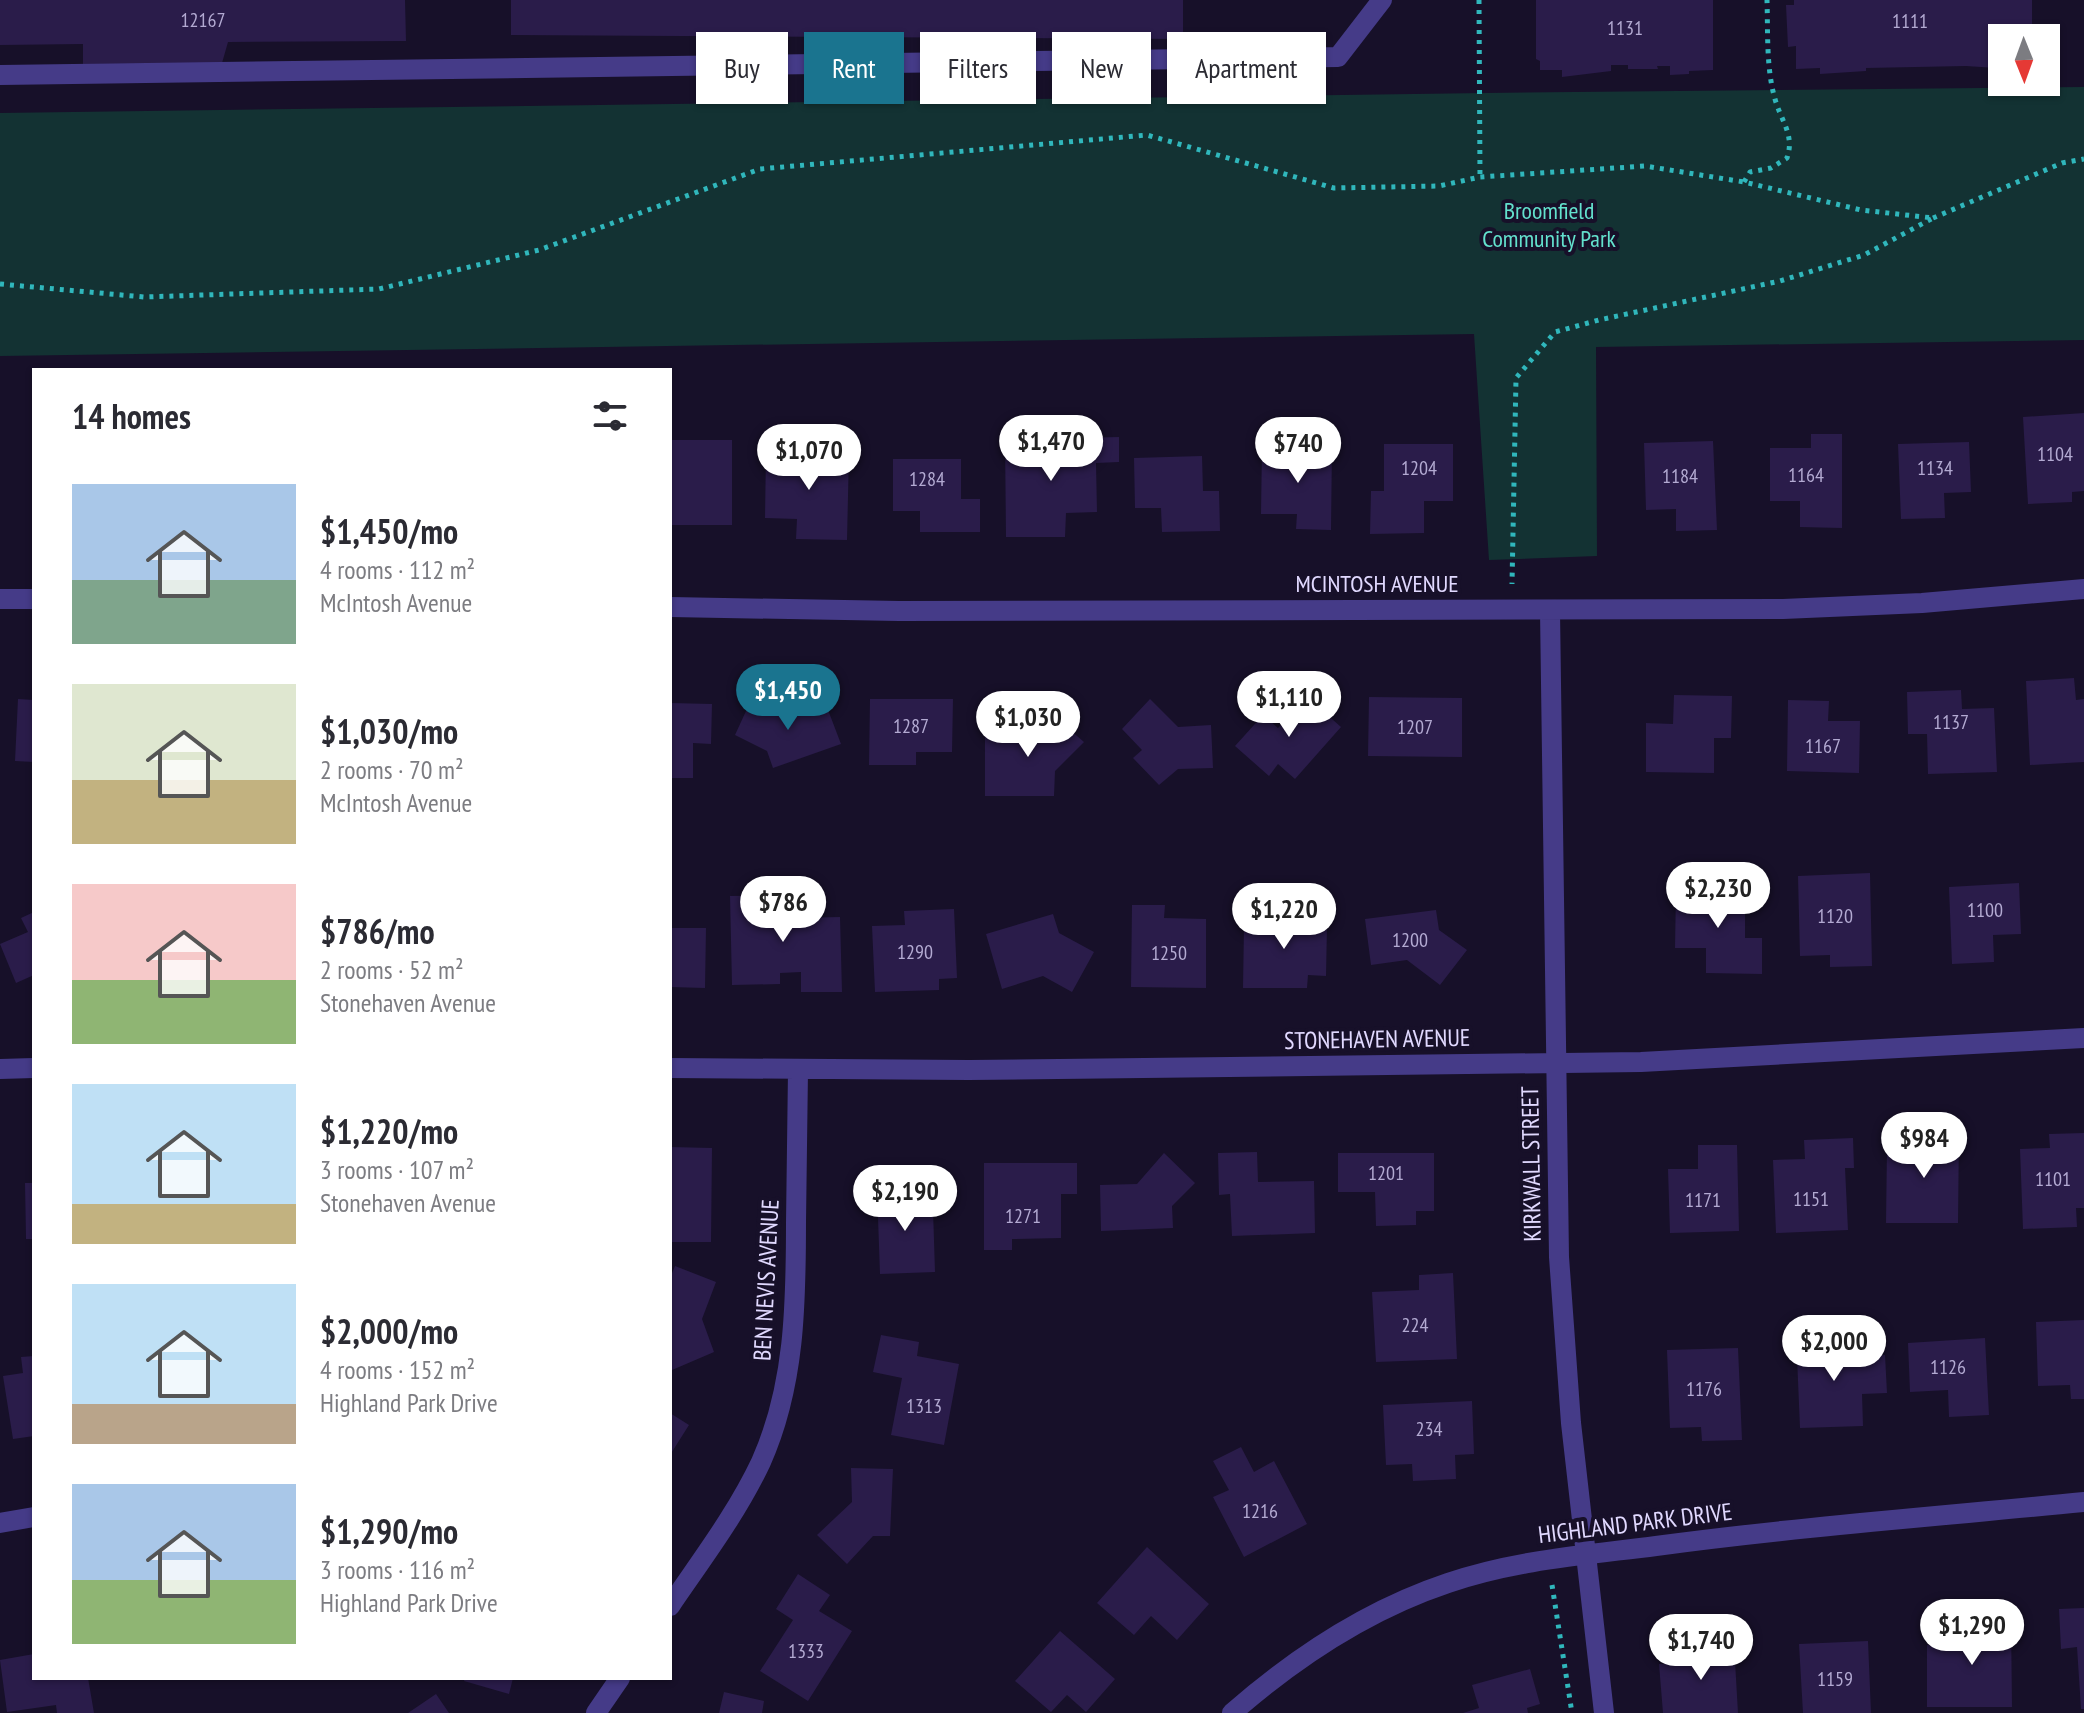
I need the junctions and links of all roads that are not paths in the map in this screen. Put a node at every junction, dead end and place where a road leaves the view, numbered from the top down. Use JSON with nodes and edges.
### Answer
{"nodes":[{"id":1,"x":1382,"y":0,"type":"edge"},
{"id":2,"x":0,"y":75,"type":"edge"},
{"id":3,"x":2084,"y":589,"type":"edge"},
{"id":4,"x":0,"y":599,"type":"edge"},
{"id":5,"x":32,"y":599,"type":"edge"},
{"id":6,"x":672,"y":607,"type":"edge"},
{"id":7,"x":1550,"y":611,"type":"junction"},
{"id":8,"x":2084,"y":1038,"type":"edge"},
{"id":9,"x":1555,"y":1063,"type":"junction"},
{"id":10,"x":32,"y":1068,"type":"edge"},
{"id":11,"x":672,"y":1068,"type":"edge"},
{"id":12,"x":0,"y":1069,"type":"edge"},
{"id":13,"x":798,"y":1070,"type":"junction"},
{"id":14,"x":2084,"y":1502,"type":"edge"},
{"id":15,"x":32,"y":1517,"type":"edge"},
{"id":16,"x":0,"y":1523,"type":"edge"},
{"id":17,"x":1584,"y":1555,"type":"junction"},
{"id":18,"x":672,"y":1603,"type":"edge"},
{"id":19,"x":619,"y":1680,"type":"edge"},
{"id":20,"x":596,"y":1713,"type":"edge"},
{"id":21,"x":1232,"y":1713,"type":"edge"},
{"id":22,"x":1604,"y":1713,"type":"edge"}],
"edges":[{"from":1,"to":2,"type":"street"},
{"from":3,"to":7,"type":"street","name":"MCINTOSH AVENUE"},
{"from":4,"to":5,"type":"street"},
{"from":6,"to":7,"type":"street","name":"MCINTOSH AVENUE"},
{"from":7,"to":9,"type":"street","name":"KIRKWALL STREET"},
{"from":8,"to":9,"type":"street","name":"STONEHAVEN AVENUE"},
{"from":9,"to":13,"type":"street","name":"STONEHAVEN AVENUE"},
{"from":9,"to":17,"type":"street","name":"KIRKWALL STREET"},
{"from":10,"to":12,"type":"street"},
{"from":11,"to":13,"type":"street","name":"STONEHAVEN AVENUE"},
{"from":13,"to":18,"type":"street","name":"BEN NEVIS AVENUE"},
{"from":14,"to":17,"type":"street","name":"HIGHLAND PARK DRIVE"},
{"from":15,"to":16,"type":"street"},
{"from":17,"to":21,"type":"street","name":"HIGHLAND PARK DRIVE"},
{"from":17,"to":22,"type":"street","name":"KIRKWALL STREET"},
{"from":19,"to":20,"type":"street"}]}
